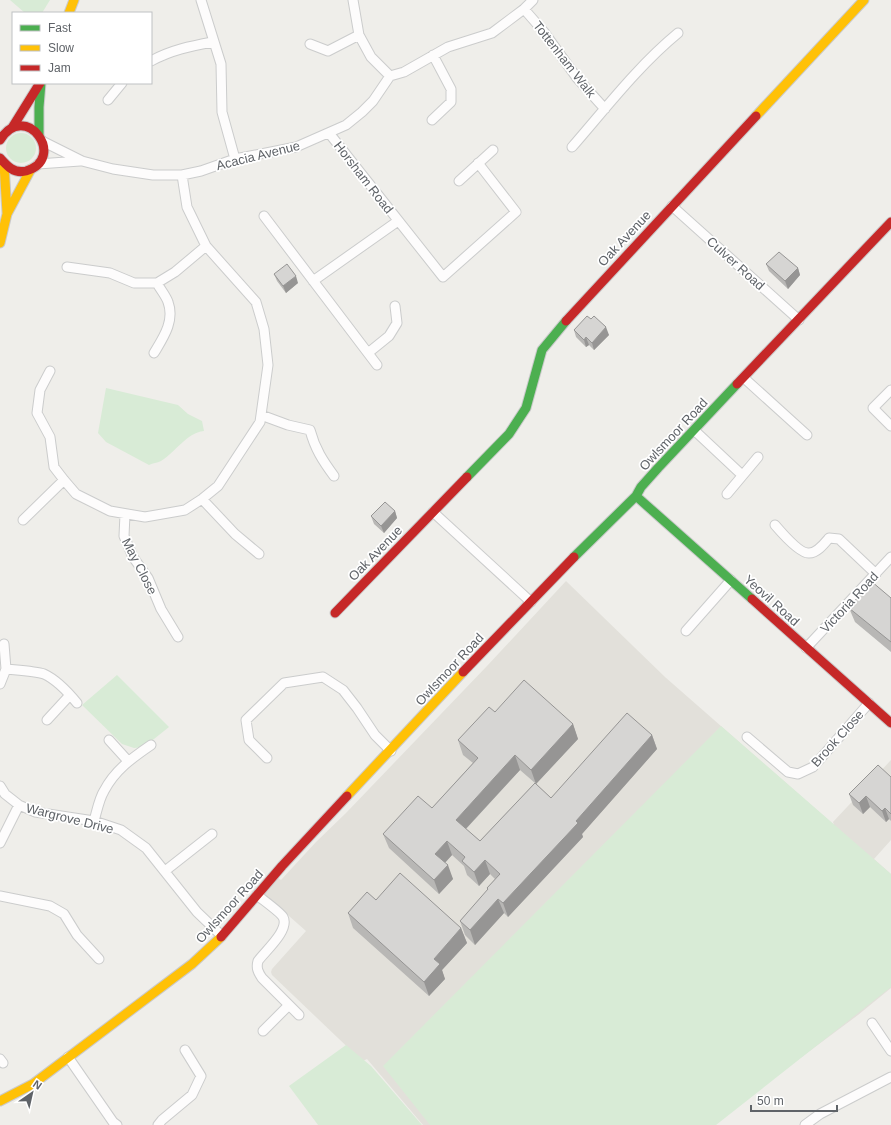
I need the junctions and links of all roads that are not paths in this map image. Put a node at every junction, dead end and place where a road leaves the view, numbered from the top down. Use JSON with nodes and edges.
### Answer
{"nodes":[{"id":1,"x":74,"y":0,"type":"edge"},
{"id":2,"x":201,"y":0,"type":"edge"},
{"id":3,"x":353,"y":0,"type":"edge"},
{"id":4,"x":533,"y":0,"type":"edge"},
{"id":5,"x":864,"y":0,"type":"edge"},
{"id":6,"x":524,"y":8,"type":"junction"},
{"id":7,"x":69,"y":12,"type":"edge"},
{"id":8,"x":678,"y":33,"type":"dead end"},
{"id":9,"x":358,"y":35,"type":"junction"},
{"id":10,"x":213,"y":42,"type":"junction"},
{"id":11,"x":310,"y":44,"type":"dead end"},
{"id":12,"x":433,"y":55,"type":"junction"},
{"id":13,"x":152,"y":60,"type":"edge"},
{"id":14,"x":390,"y":76,"type":"junction"},
{"id":15,"x":40,"y":84,"type":"edge"},
{"id":16,"x":41,"y":84,"type":"edge"},
{"id":17,"x":121,"y":84,"type":"edge"},
{"id":18,"x":108,"y":100,"type":"dead end"},
{"id":19,"x":605,"y":108,"type":"junction"},
{"id":20,"x":432,"y":120,"type":"dead end"},
{"id":21,"x":6,"y":130,"type":"edge"},
{"id":22,"x":329,"y":133,"type":"junction"},
{"id":23,"x":41,"y":138,"type":"junction"},
{"id":24,"x":0,"y":140,"type":"edge"},
{"id":25,"x":572,"y":148,"type":"dead end"},
{"id":26,"x":493,"y":150,"type":"dead end"},
{"id":27,"x":235,"y":159,"type":"junction"},
{"id":28,"x":1,"y":160,"type":"edge"},
{"id":29,"x":82,"y":161,"type":"junction"},
{"id":30,"x":478,"y":163,"type":"junction"},
{"id":31,"x":35,"y":167,"type":"junction"},
{"id":32,"x":182,"y":175,"type":"junction"},
{"id":33,"x":459,"y":181,"type":"dead end"},
{"id":34,"x":672,"y":206,"type":"junction"},
{"id":35,"x":8,"y":214,"type":"junction"},
{"id":36,"x":264,"y":216,"type":"dead end"},
{"id":37,"x":398,"y":221,"type":"junction"},
{"id":38,"x":891,"y":222,"type":"edge"},
{"id":39,"x":0,"y":243,"type":"edge"},
{"id":40,"x":206,"y":246,"type":"junction"},
{"id":41,"x":67,"y":267,"type":"dead end"},
{"id":42,"x":313,"y":281,"type":"junction"},
{"id":43,"x":157,"y":283,"type":"junction"},
{"id":44,"x":395,"y":306,"type":"dead end"},
{"id":45,"x":799,"y":320,"type":"junction"},
{"id":46,"x":154,"y":353,"type":"dead end"},
{"id":47,"x":368,"y":354,"type":"junction"},
{"id":48,"x":377,"y":365,"type":"dead end"},
{"id":49,"x":50,"y":371,"type":"dead end"},
{"id":50,"x":744,"y":378,"type":"junction"},
{"id":51,"x":891,"y":390,"type":"edge"},
{"id":52,"x":261,"y":415,"type":"junction"},
{"id":53,"x":891,"y":426,"type":"edge"},
{"id":54,"x":694,"y":430,"type":"junction"},
{"id":55,"x":807,"y":435,"type":"dead end"},
{"id":56,"x":758,"y":457,"type":"dead end"},
{"id":57,"x":742,"y":475,"type":"junction"},
{"id":58,"x":334,"y":476,"type":"dead end"},
{"id":59,"x":64,"y":480,"type":"junction"},
{"id":60,"x":727,"y":494,"type":"dead end"},
{"id":61,"x":636,"y":496,"type":"junction"},
{"id":62,"x":202,"y":499,"type":"junction"},
{"id":63,"x":433,"y":512,"type":"junction"},
{"id":64,"x":125,"y":514,"type":"junction"},
{"id":65,"x":23,"y":520,"type":"dead end"},
{"id":66,"x":775,"y":525,"type":"dead end"},
{"id":67,"x":259,"y":554,"type":"dead end"},
{"id":68,"x":891,"y":557,"type":"edge"},
{"id":69,"x":876,"y":574,"type":"junction"},
{"id":70,"x":731,"y":580,"type":"junction"},
{"id":71,"x":531,"y":602,"type":"junction"},
{"id":72,"x":335,"y":613,"type":"dead end"},
{"id":73,"x":686,"y":631,"type":"dead end"},
{"id":74,"x":178,"y":636,"type":"dead end"},
{"id":75,"x":4,"y":644,"type":"dead end"},
{"id":76,"x":806,"y":648,"type":"junction"},
{"id":77,"x":6,"y":669,"type":"junction"},
{"id":78,"x":0,"y":684,"type":"edge"},
{"id":79,"x":70,"y":695,"type":"junction"},
{"id":80,"x":77,"y":703,"type":"dead end"},
{"id":81,"x":869,"y":703,"type":"junction"},
{"id":82,"x":47,"y":720,"type":"dead end"},
{"id":83,"x":891,"y":723,"type":"edge"},
{"id":84,"x":747,"y":737,"type":"dead end"},
{"id":85,"x":109,"y":740,"type":"dead end"},
{"id":86,"x":151,"y":745,"type":"dead end"},
{"id":87,"x":390,"y":751,"type":"junction"},
{"id":88,"x":267,"y":758,"type":"dead end"},
{"id":89,"x":128,"y":761,"type":"junction"},
{"id":90,"x":0,"y":786,"type":"edge"},
{"id":91,"x":19,"y":805,"type":"junction"},
{"id":92,"x":94,"y":821,"type":"junction"},
{"id":93,"x":212,"y":834,"type":"dead end"},
{"id":94,"x":0,"y":843,"type":"edge"},
{"id":95,"x":165,"y":871,"type":"junction"},
{"id":96,"x":257,"y":895,"type":"junction"},
{"id":97,"x":0,"y":896,"type":"edge"},
{"id":98,"x":222,"y":936,"type":"junction"},
{"id":99,"x":99,"y":959,"type":"dead end"},
{"id":100,"x":289,"y":1005,"type":"junction"},
{"id":101,"x":299,"y":1015,"type":"dead end"},
{"id":102,"x":872,"y":1023,"type":"dead end"},
{"id":103,"x":263,"y":1031,"type":"dead end"},
{"id":104,"x":185,"y":1050,"type":"dead end"},
{"id":105,"x":891,"y":1051,"type":"edge"},
{"id":106,"x":68,"y":1058,"type":"junction"},
{"id":107,"x":891,"y":1077,"type":"edge"},
{"id":108,"x":0,"y":1101,"type":"edge"},
{"id":109,"x":117,"y":1125,"type":"edge"},
{"id":110,"x":158,"y":1125,"type":"edge"},
{"id":111,"x":805,"y":1125,"type":"edge"}],
"edges":[{"from":1,"to":7,"type":"street"},
{"from":2,"to":10,"type":"street"},
{"from":3,"to":9,"type":"street"},
{"from":4,"to":6,"type":"street"},
{"from":5,"to":34,"type":"street","name":"Oak Avenue"},
{"from":6,"to":12,"type":"street"},
{"from":6,"to":19,"type":"street","name":"Tottenham Walk"},
{"from":8,"to":19,"type":"street","name":"Tottenham Walk"},
{"from":9,"to":11,"type":"street"},
{"from":9,"to":14,"type":"street"},
{"from":10,"to":13,"type":"street"},
{"from":10,"to":27,"type":"street"},
{"from":12,"to":14,"type":"street"},
{"from":12,"to":20,"type":"street"},
{"from":14,"to":22,"type":"street","name":"Acacia Avenue"},
{"from":15,"to":21,"type":"street"},
{"from":16,"to":23,"type":"street"},
{"from":17,"to":18,"type":"street"},
{"from":19,"to":25,"type":"street","name":"Tottenham Walk"},
{"from":21,"to":23,"type":"street"},
{"from":21,"to":24,"type":"street"},
{"from":22,"to":27,"type":"street","name":"Acacia Avenue"},
{"from":22,"to":37,"type":"street","name":"Horsham Road"},
{"from":23,"to":29,"type":"street","name":"Acacia Avenue"},
{"from":23,"to":31,"type":"street"},
{"from":26,"to":30,"type":"street"},
{"from":27,"to":32,"type":"street","name":"Acacia Avenue"},
{"from":28,"to":31,"type":"street"},
{"from":28,"to":35,"type":"street"},
{"from":29,"to":31,"type":"street","name":"Acacia Avenue"},
{"from":29,"to":32,"type":"street","name":"Acacia Avenue"},
{"from":30,"to":33,"type":"street"},
{"from":30,"to":37,"type":"street","name":"Horsham Road"},
{"from":31,"to":35,"type":"street"},
{"from":32,"to":40,"type":"street"},
{"from":34,"to":45,"type":"street","name":"Culver Road"},
{"from":34,"to":63,"type":"street","name":"Oak Avenue"},
{"from":35,"to":39,"type":"street"},
{"from":36,"to":42,"type":"street"},
{"from":37,"to":42,"type":"street","name":"Horsham Road"},
{"from":38,"to":45,"type":"street","name":"Owlsmoor Road"},
{"from":40,"to":43,"type":"street"},
{"from":40,"to":52,"type":"street"},
{"from":41,"to":43,"type":"street"},
{"from":42,"to":47,"type":"street"},
{"from":43,"to":46,"type":"street"},
{"from":44,"to":47,"type":"street"},
{"from":45,"to":50,"type":"street","name":"Owlsmoor Road"},
{"from":47,"to":48,"type":"street"},
{"from":49,"to":59,"type":"street"},
{"from":50,"to":54,"type":"street","name":"Owlsmoor Road"},
{"from":50,"to":55,"type":"street"},
{"from":51,"to":53,"type":"street"},
{"from":52,"to":58,"type":"street"},
{"from":52,"to":62,"type":"street"},
{"from":54,"to":57,"type":"street"},
{"from":54,"to":61,"type":"street","name":"Owlsmoor Road"},
{"from":56,"to":57,"type":"street"},
{"from":57,"to":60,"type":"street"},
{"from":59,"to":64,"type":"street"},
{"from":59,"to":65,"type":"street"},
{"from":61,"to":70,"type":"street","name":"Yeovil Road"},
{"from":61,"to":71,"type":"street","name":"Owlsmoor Road"},
{"from":62,"to":64,"type":"street"},
{"from":62,"to":67,"type":"street"},
{"from":63,"to":71,"type":"street"},
{"from":63,"to":72,"type":"street","name":"Oak Avenue"},
{"from":64,"to":74,"type":"street","name":"May Close"},
{"from":66,"to":69,"type":"street"},
{"from":68,"to":69,"type":"street","name":"Victoria Road"},
{"from":69,"to":76,"type":"street","name":"Victoria Road"},
{"from":70,"to":73,"type":"street"},
{"from":70,"to":76,"type":"street","name":"Yeovil Road"},
{"from":71,"to":87,"type":"street","name":"Owlsmoor Road"},
{"from":75,"to":77,"type":"street"},
{"from":76,"to":81,"type":"street","name":"Yeovil Road"},
{"from":77,"to":78,"type":"street"},
{"from":77,"to":79,"type":"street"},
{"from":79,"to":80,"type":"street"},
{"from":79,"to":82,"type":"street"},
{"from":81,"to":83,"type":"street","name":"Yeovil Road"},
{"from":81,"to":84,"type":"street","name":"Brook Close"},
{"from":85,"to":89,"type":"street"},
{"from":86,"to":89,"type":"street"},
{"from":87,"to":88,"type":"street"},
{"from":87,"to":96,"type":"street","name":"Owlsmoor Road"},
{"from":89,"to":92,"type":"street"},
{"from":90,"to":91,"type":"street","name":"Wargrove Drive"},
{"from":91,"to":92,"type":"street","name":"Wargrove Drive"},
{"from":91,"to":94,"type":"street"},
{"from":92,"to":95,"type":"street","name":"Wargrove Drive"},
{"from":93,"to":95,"type":"street"},
{"from":95,"to":98,"type":"street","name":"Wargrove Drive"},
{"from":96,"to":98,"type":"street","name":"Owlsmoor Road"},
{"from":96,"to":100,"type":"street"},
{"from":97,"to":99,"type":"street"},
{"from":98,"to":106,"type":"street","name":"Owlsmoor Road"},
{"from":100,"to":101,"type":"street"},
{"from":100,"to":103,"type":"street"},
{"from":102,"to":105,"type":"street"},
{"from":104,"to":110,"type":"street"},
{"from":106,"to":108,"type":"street","name":"Owlsmoor Road"},
{"from":106,"to":109,"type":"street"},
{"from":107,"to":111,"type":"street"}]}
